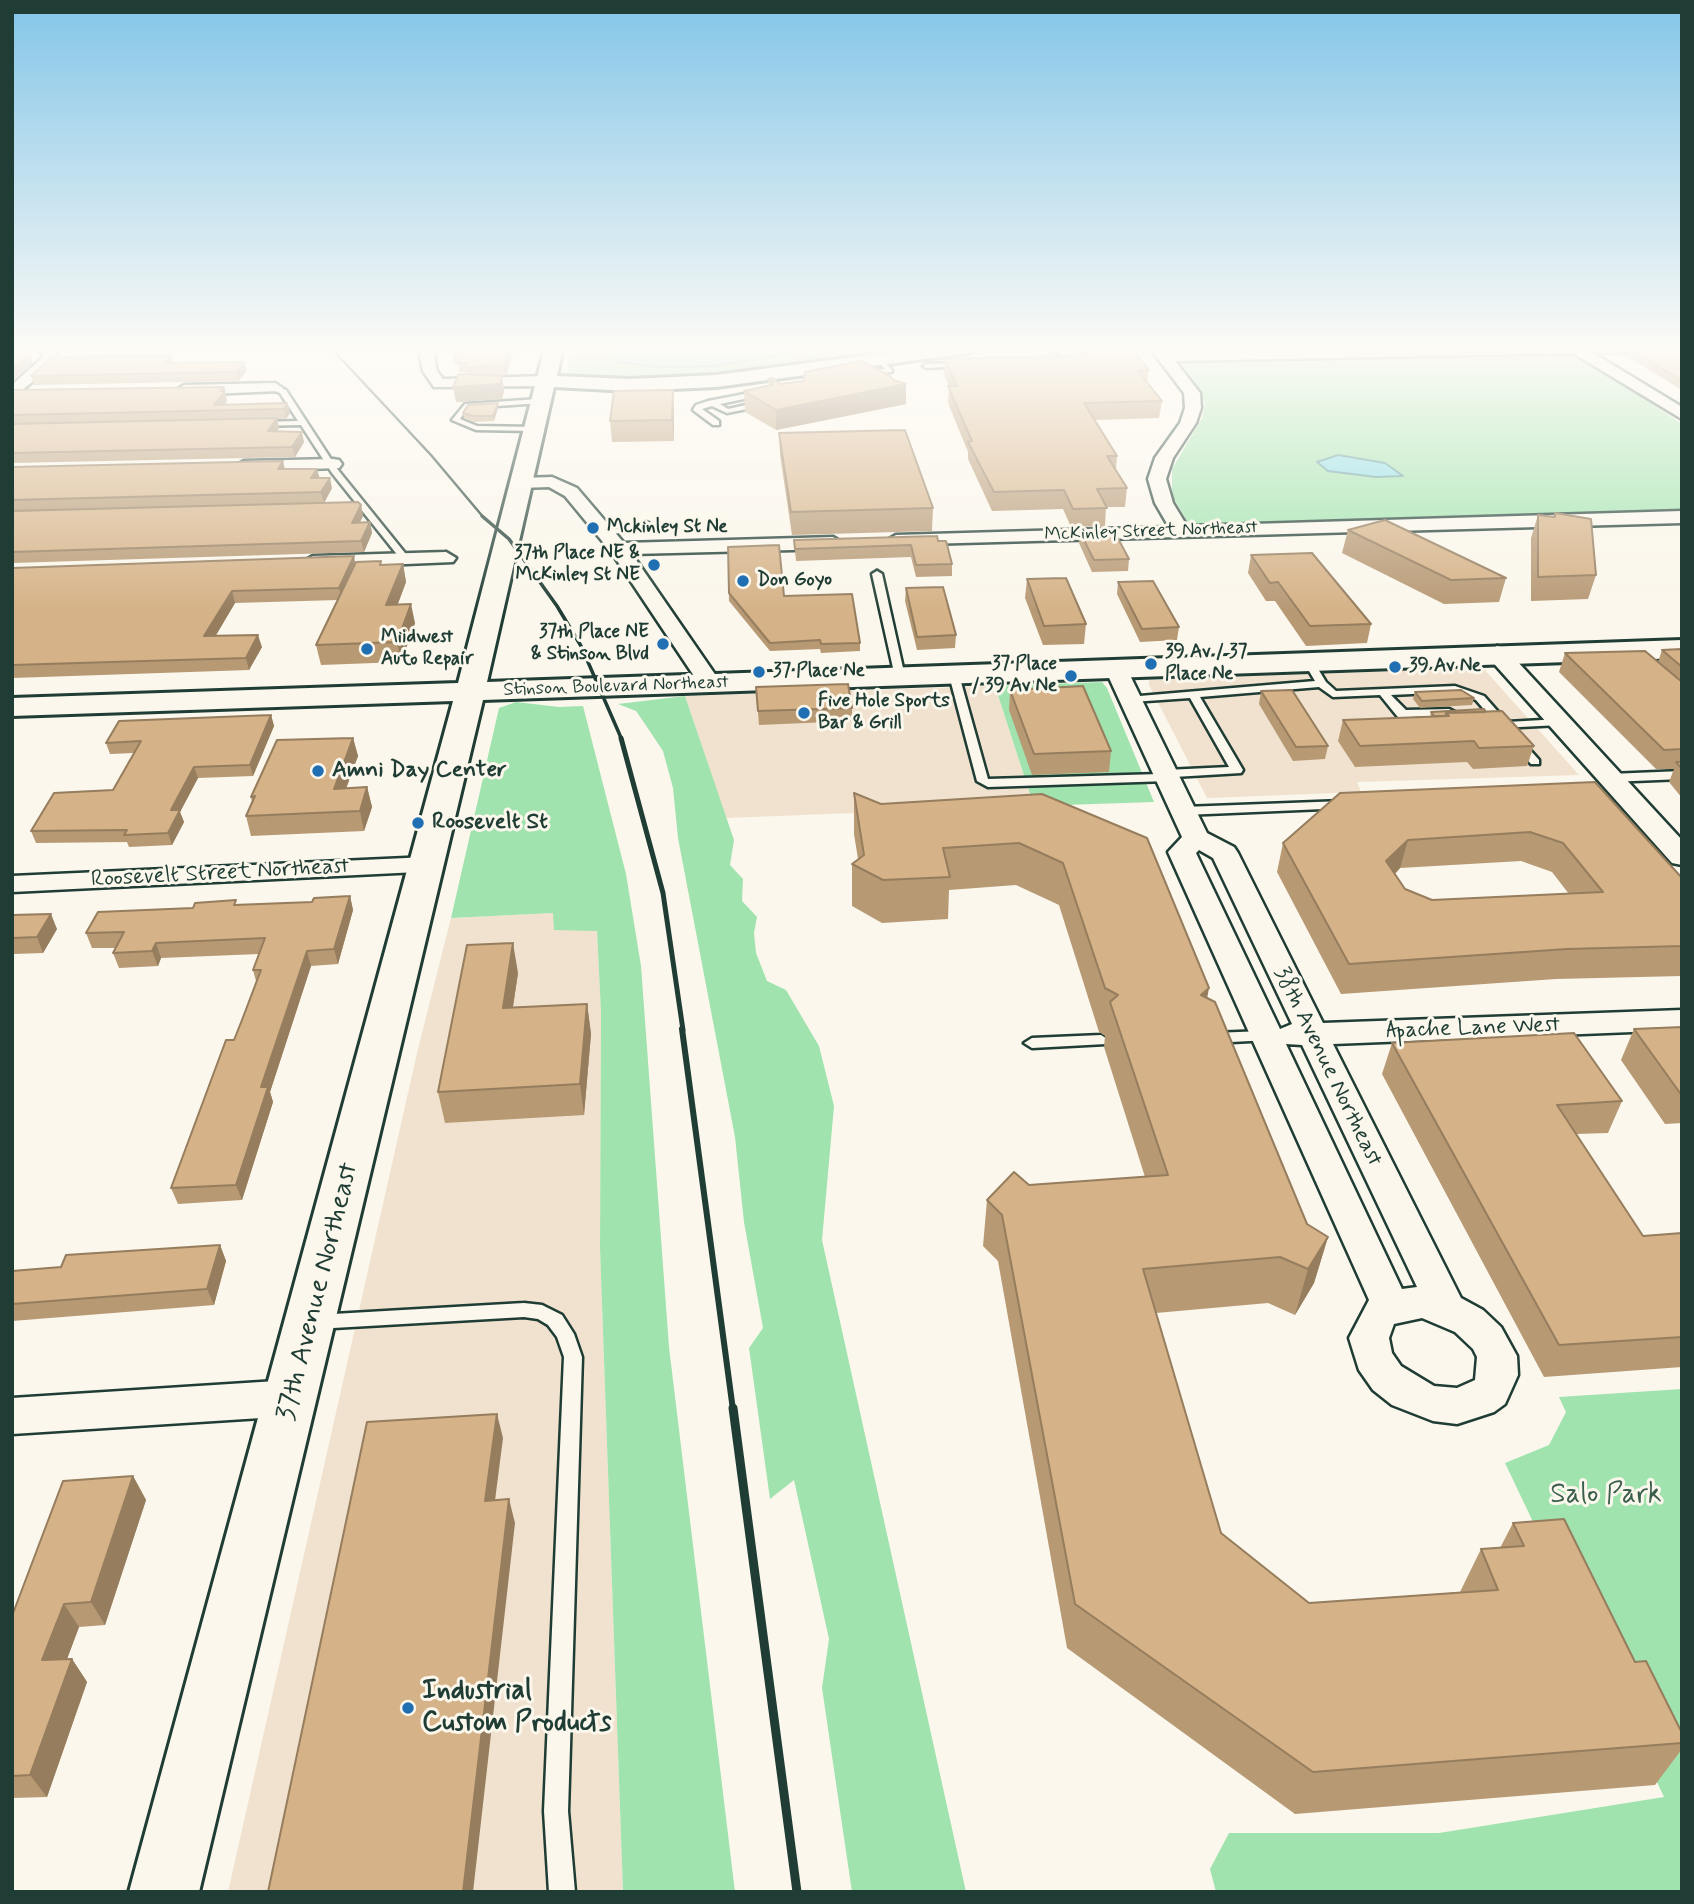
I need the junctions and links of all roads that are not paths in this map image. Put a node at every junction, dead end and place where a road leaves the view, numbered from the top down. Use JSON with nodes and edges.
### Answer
{"nodes":[{"id":1,"x":313,"y":436,"type":"edge"},
{"id":2,"x":531,"y":436,"type":"edge"},
{"id":3,"x":1179,"y":436,"type":"edge"},
{"id":4,"x":333,"y":464,"type":"junction"},
{"id":5,"x":221,"y":467,"type":"edge"},
{"id":6,"x":521,"y":482,"type":"junction"},
{"id":7,"x":365,"y":507,"type":"junction"},
{"id":8,"x":352,"y":508,"type":"edge"},
{"id":9,"x":1682,"y":517,"type":"edge"},
{"id":10,"x":646,"y":525,"type":"dead end"},
{"id":11,"x":1180,"y":530,"type":"junction"},
{"id":12,"x":604,"y":533,"type":"junction"},
{"id":13,"x":620,"y":550,"type":"junction"},
{"id":14,"x":446,"y":558,"type":"dead end"},
{"id":15,"x":406,"y":560,"type":"junction"},
{"id":16,"x":299,"y":563,"type":"edge"},
{"id":17,"x":877,"y":574,"type":"dead end"},
{"id":18,"x":1682,"y":649,"type":"edge"},
{"id":19,"x":1497,"y":653,"type":"junction"},
{"id":20,"x":1116,"y":669,"type":"junction"},
{"id":21,"x":1315,"y":673,"type":"junction"},
{"id":22,"x":954,"y":675,"type":"junction"},
{"id":23,"x":900,"y":677,"type":"junction"},
{"id":24,"x":710,"y":683,"type":"junction"},
{"id":25,"x":468,"y":692,"type":"junction"},
{"id":26,"x":1383,"y":692,"type":"junction"},
{"id":27,"x":1195,"y":696,"type":"junction"},
{"id":28,"x":1132,"y":699,"type":"junction"},
{"id":29,"x":12,"y":707,"type":"edge"},
{"id":30,"x":1491,"y":710,"type":"junction"},
{"id":31,"x":1464,"y":711,"type":"edge"},
{"id":32,"x":1477,"y":711,"type":"edge"},
{"id":33,"x":1401,"y":714,"type":"junction"},
{"id":34,"x":1560,"y":722,"type":"junction"},
{"id":35,"x":1497,"y":726,"type":"junction"},
{"id":36,"x":1426,"y":729,"type":"edge"},
{"id":37,"x":1535,"y":762,"type":"edge"},
{"id":38,"x":1682,"y":775,"type":"edge"},
{"id":39,"x":1167,"y":776,"type":"junction"},
{"id":40,"x":1614,"y":788,"type":"junction"},
{"id":41,"x":1363,"y":804,"type":"edge"},
{"id":42,"x":1190,"y":825,"type":"junction"},
{"id":43,"x":1682,"y":857,"type":"edge"},
{"id":44,"x":428,"y":865,"type":"junction"},
{"id":45,"x":12,"y":884,"type":"edge"},
{"id":46,"x":1682,"y":1020,"type":"edge"},
{"id":47,"x":1310,"y":1034,"type":"junction"},
{"id":48,"x":1264,"y":1035,"type":"junction"},
{"id":49,"x":1203,"y":1039,"type":"edge"},
{"id":50,"x":1101,"y":1040,"type":"dead end"},
{"id":51,"x":1032,"y":1043,"type":"dead end"},
{"id":52,"x":1391,"y":1306,"type":"junction"},
{"id":53,"x":1447,"y":1308,"type":"junction"},
{"id":54,"x":311,"y":1322,"type":"junction"},
{"id":55,"x":292,"y":1398,"type":"junction"},
{"id":56,"x":12,"y":1416,"type":"edge"},
{"id":57,"x":164,"y":1892,"type":"edge"},
{"id":58,"x":562,"y":1892,"type":"edge"}],
"edges":[{"from":1,"to":4,"type":"lane"},
{"from":2,"to":6,"type":"street","name":"37th Avenue Northeast"},
{"from":3,"to":11,"type":"street"},
{"from":4,"to":5,"type":"street"},
{"from":4,"to":7,"type":"lane"},
{"from":6,"to":12,"type":"street"},
{"from":6,"to":25,"type":"street","name":"37th Avenue Northeast"},
{"from":7,"to":8,"type":"lane"},
{"from":7,"to":15,"type":"lane"},
{"from":9,"to":11,"type":"street","name":"McKinley Street Northeast"},
{"from":10,"to":12,"type":"lane"},
{"from":11,"to":13,"type":"street","name":"McKinley Street Northeast"},
{"from":12,"to":13,"type":"street"},
{"from":13,"to":24,"type":"street"},
{"from":14,"to":15,"type":"street"},
{"from":15,"to":16,"type":"street"},
{"from":17,"to":23,"type":"lane"},
{"from":18,"to":19,"type":"street","name":"Stinson Boulevard Northeast"},
{"from":19,"to":21,"type":"street","name":"Stinson Boulevard Northeast"},
{"from":19,"to":34,"type":"street"},
{"from":20,"to":21,"type":"street","name":"Stinson Boulevard Northeast"},
{"from":20,"to":22,"type":"street","name":"Stinson Boulevard Northeast"},
{"from":20,"to":28,"type":"street"},
{"from":21,"to":26,"type":"lane"},
{"from":21,"to":27,"type":"lane"},
{"from":22,"to":23,"type":"street","name":"Stinson Boulevard Northeast"},
{"from":22,"to":39,"type":"lane"},
{"from":23,"to":24,"type":"street","name":"Stinson Boulevard Northeast"},
{"from":24,"to":25,"type":"street","name":"Stinson Boulevard Northeast"},
{"from":25,"to":29,"type":"street","name":"Stinson Boulevard Northeast"},
{"from":25,"to":44,"type":"street","name":"37th Avenue Northeast"},
{"from":26,"to":30,"type":"lane"},
{"from":26,"to":33,"type":"lane"},
{"from":27,"to":28,"type":"lane"},
{"from":27,"to":39,"type":"lane"},
{"from":28,"to":39,"type":"street"},
{"from":30,"to":32,"type":"lane"},
{"from":30,"to":35,"type":"lane"},
{"from":31,"to":33,"type":"lane"},
{"from":33,"to":36,"type":"lane"},
{"from":34,"to":35,"type":"lane"},
{"from":34,"to":40,"type":"street"},
{"from":35,"to":37,"type":"lane"},
{"from":38,"to":40,"type":"lane"},
{"from":39,"to":42,"type":"street"},
{"from":40,"to":43,"type":"street"},
{"from":41,"to":42,"type":"lane"},
{"from":42,"to":47,"type":"street","name":"38th Avenue Northeast"},
{"from":42,"to":48,"type":"street","name":"38th Avenue Northeast"},
{"from":44,"to":45,"type":"street","name":"Roosevelt Street Northeast"},
{"from":44,"to":54,"type":"street","name":"37th Avenue Northeast"},
{"from":46,"to":47,"type":"street","name":"Apache Lane West"},
{"from":47,"to":48,"type":"street","name":"Apache Lane West"},
{"from":47,"to":53,"type":"street","name":"38th Avenue Northeast"},
{"from":48,"to":49,"type":"lane"},
{"from":48,"to":52,"type":"street","name":"38th Avenue Northeast"},
{"from":50,"to":51,"type":"lane"},
{"from":52,"to":53,"type":"street","name":"38th Avenue Northeast"},
{"from":52,"to":53,"type":"street","name":"38th Avenue Northeast"},
{"from":54,"to":55,"type":"street","name":"37th Avenue Northeast"},
{"from":54,"to":58,"type":"lane"},
{"from":55,"to":56,"type":"street"},
{"from":55,"to":57,"type":"street","name":"37th Avenue Northeast"}]}
